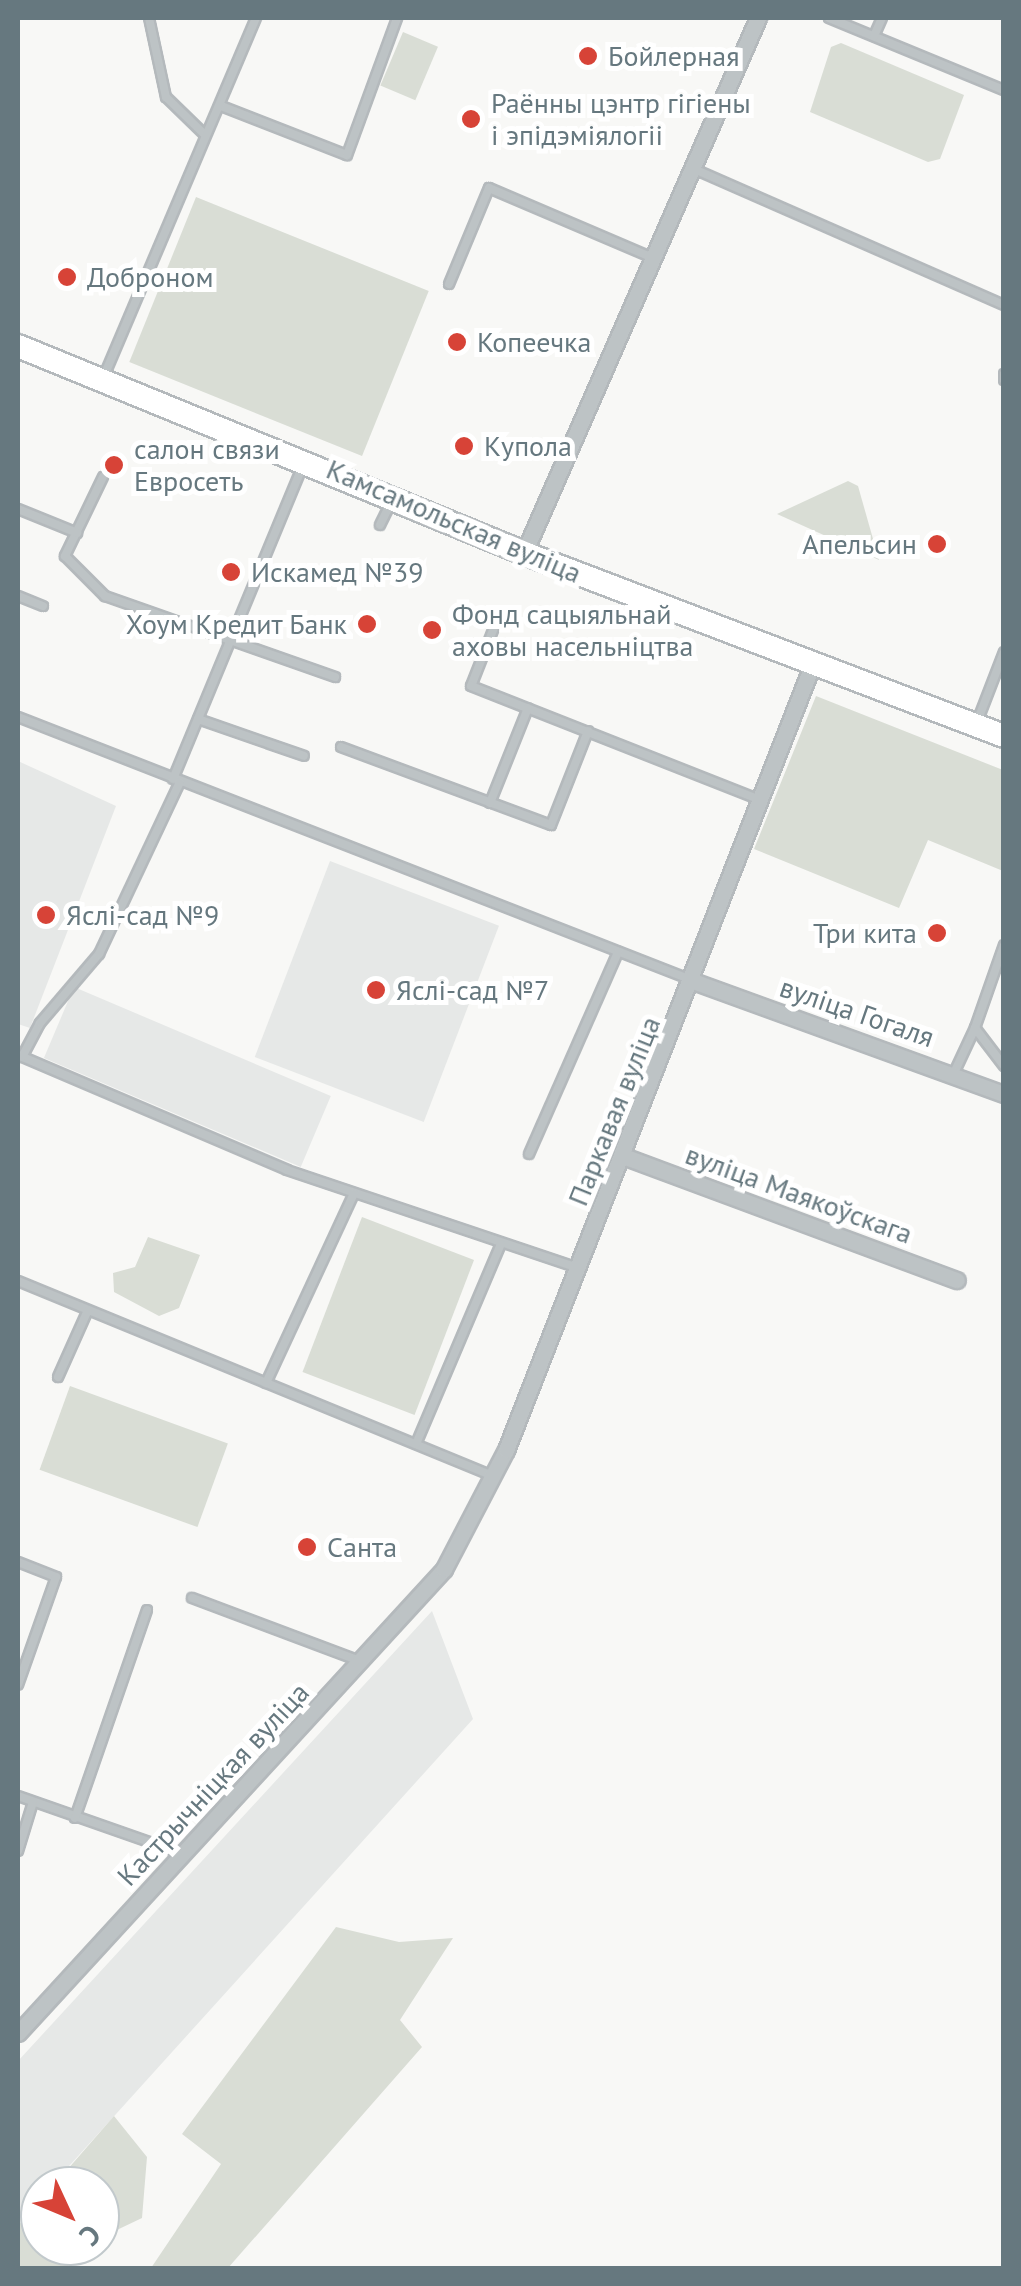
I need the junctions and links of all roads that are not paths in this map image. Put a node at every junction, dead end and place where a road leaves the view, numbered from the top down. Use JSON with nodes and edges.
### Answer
{"nodes":[{"id":1,"x":149,"y":18,"type":"edge"},
{"id":2,"x":256,"y":18,"type":"edge"},
{"id":3,"x":398,"y":18,"type":"edge"},
{"id":4,"x":758,"y":18,"type":"edge"},
{"id":5,"x":829,"y":18,"type":"edge"},
{"id":6,"x":882,"y":18,"type":"edge"},
{"id":7,"x":874,"y":36,"type":"junction"},
{"id":8,"x":1004,"y":90,"type":"edge"},
{"id":9,"x":221,"y":106,"type":"junction"},
{"id":10,"x":203,"y":132,"type":"junction"},
{"id":11,"x":694,"y":168,"type":"junction"},
{"id":12,"x":654,"y":258,"type":"junction"},
{"id":13,"x":449,"y":284,"type":"dead end"},
{"id":14,"x":1004,"y":305,"type":"edge"},
{"id":15,"x":18,"y":346,"type":"edge"},
{"id":16,"x":102,"y":380,"type":"junction"},
{"id":17,"x":306,"y":459,"type":"junction"},
{"id":18,"x":103,"y":477,"type":"dead end"},
{"id":19,"x":393,"y":496,"type":"junction"},
{"id":20,"x":18,"y":508,"type":"edge"},
{"id":21,"x":380,"y":525,"type":"dead end"},
{"id":22,"x":77,"y":533,"type":"junction"},
{"id":23,"x":524,"y":553,"type":"junction"},
{"id":24,"x":18,"y":596,"type":"edge"},
{"id":25,"x":43,"y":606,"type":"dead end"},
{"id":26,"x":499,"y":615,"type":"dead end"},
{"id":27,"x":231,"y":638,"type":"junction"},
{"id":28,"x":1004,"y":652,"type":"edge"},
{"id":29,"x":813,"y":663,"type":"junction"},
{"id":30,"x":335,"y":677,"type":"dead end"},
{"id":31,"x":528,"y":708,"type":"junction"},
{"id":32,"x":18,"y":717,"type":"edge"},
{"id":33,"x":198,"y":719,"type":"junction"},
{"id":34,"x":976,"y":726,"type":"junction"},
{"id":35,"x":588,"y":731,"type":"junction"},
{"id":36,"x":1004,"y":736,"type":"edge"},
{"id":37,"x":340,"y":748,"type":"dead end"},
{"id":38,"x":304,"y":756,"type":"dead end"},
{"id":39,"x":177,"y":781,"type":"junction"},
{"id":40,"x":761,"y":800,"type":"junction"},
{"id":41,"x":490,"y":802,"type":"junction"},
{"id":42,"x":1004,"y":945,"type":"edge"},
{"id":43,"x":618,"y":952,"type":"junction"},
{"id":44,"x":693,"y":981,"type":"junction"},
{"id":45,"x":975,"y":1028,"type":"junction"},
{"id":46,"x":20,"y":1056,"type":"edge"},
{"id":47,"x":1004,"y":1066,"type":"edge"},
{"id":48,"x":954,"y":1073,"type":"junction"},
{"id":49,"x":1004,"y":1094,"type":"edge"},
{"id":50,"x":529,"y":1154,"type":"dead end"},
{"id":51,"x":623,"y":1156,"type":"junction"},
{"id":52,"x":354,"y":1192,"type":"junction"},
{"id":53,"x":501,"y":1244,"type":"junction"},
{"id":54,"x":579,"y":1268,"type":"junction"},
{"id":55,"x":957,"y":1280,"type":"dead end"},
{"id":56,"x":18,"y":1281,"type":"edge"},
{"id":57,"x":88,"y":1310,"type":"junction"},
{"id":58,"x":58,"y":1377,"type":"dead end"},
{"id":59,"x":266,"y":1383,"type":"junction"},
{"id":60,"x":416,"y":1444,"type":"junction"},
{"id":61,"x":493,"y":1476,"type":"junction"},
{"id":62,"x":18,"y":1562,"type":"edge"},
{"id":63,"x":444,"y":1570,"type":"joint"},
{"id":64,"x":192,"y":1598,"type":"dead end"},
{"id":65,"x":147,"y":1610,"type":"dead end"},
{"id":66,"x":362,"y":1662,"type":"junction"},
{"id":67,"x":18,"y":1684,"type":"edge"},
{"id":68,"x":18,"y":1796,"type":"edge"},
{"id":69,"x":33,"y":1802,"type":"junction"},
{"id":70,"x":75,"y":1818,"type":"junction"},
{"id":71,"x":18,"y":1851,"type":"edge"},
{"id":72,"x":182,"y":1853,"type":"junction"},
{"id":73,"x":18,"y":2032,"type":"edge"}],
"edges":[{"from":1,"to":10,"type":"lane"},
{"from":2,"to":9,"type":"lane"},
{"from":3,"to":9,"type":"lane"},
{"from":4,"to":11,"type":"street"},
{"from":5,"to":7,"type":"lane"},
{"from":6,"to":7,"type":"lane"},
{"from":7,"to":8,"type":"lane"},
{"from":9,"to":10,"type":"lane"},
{"from":10,"to":16,"type":"lane"},
{"from":11,"to":12,"type":"street"},
{"from":11,"to":14,"type":"lane"},
{"from":12,"to":13,"type":"lane"},
{"from":12,"to":23,"type":"street"},
{"from":15,"to":16,"type":"main road","name":"Камсамольская вуліца"},
{"from":16,"to":17,"type":"main road","name":"Камсамольская вуліца"},
{"from":17,"to":19,"type":"main road","name":"Камсамольская вуліца"},
{"from":17,"to":27,"type":"lane"},
{"from":18,"to":22,"type":"lane"},
{"from":19,"to":21,"type":"lane"},
{"from":19,"to":23,"type":"main road","name":"Камсамольская вуліца"},
{"from":20,"to":22,"type":"lane"},
{"from":22,"to":27,"type":"lane"},
{"from":23,"to":29,"type":"main road","name":"Камсамольская вуліца"},
{"from":24,"to":25,"type":"lane"},
{"from":26,"to":31,"type":"lane"},
{"from":27,"to":30,"type":"lane"},
{"from":27,"to":33,"type":"lane"},
{"from":28,"to":34,"type":"lane"},
{"from":29,"to":34,"type":"main road","name":"Камсамольская вуліца"},
{"from":29,"to":40,"type":"street","name":"Паркавая вуліца"},
{"from":31,"to":35,"type":"lane"},
{"from":31,"to":41,"type":"lane"},
{"from":32,"to":39,"type":"lane"},
{"from":33,"to":38,"type":"lane"},
{"from":33,"to":39,"type":"lane"},
{"from":34,"to":36,"type":"main road","name":"Камсамольская вуліца"},
{"from":35,"to":40,"type":"lane"},
{"from":35,"to":41,"type":"lane"},
{"from":37,"to":41,"type":"lane"},
{"from":39,"to":43,"type":"lane"},
{"from":39,"to":46,"type":"lane"},
{"from":40,"to":44,"type":"street","name":"Паркавая вуліца"},
{"from":42,"to":45,"type":"lane"},
{"from":43,"to":44,"type":"lane"},
{"from":43,"to":50,"type":"lane"},
{"from":44,"to":48,"type":"street","name":"вуліца Гогаля"},
{"from":44,"to":51,"type":"street","name":"Паркавая вуліца"},
{"from":45,"to":47,"type":"lane"},
{"from":45,"to":48,"type":"lane"},
{"from":46,"to":52,"type":"lane"},
{"from":48,"to":49,"type":"street","name":"вуліца Гогаля"},
{"from":51,"to":54,"type":"street","name":"Паркавая вуліца"},
{"from":51,"to":55,"type":"street","name":"вуліца Маякоўскага"},
{"from":52,"to":53,"type":"lane"},
{"from":52,"to":59,"type":"lane"},
{"from":53,"to":54,"type":"lane"},
{"from":53,"to":60,"type":"lane"},
{"from":54,"to":61,"type":"street","name":"Паркавая вуліца"},
{"from":56,"to":57,"type":"lane"},
{"from":57,"to":58,"type":"lane"},
{"from":57,"to":59,"type":"lane"},
{"from":59,"to":60,"type":"lane"},
{"from":60,"to":61,"type":"lane"},
{"from":61,"to":63,"type":"street","name":"Паркавая вуліца"},
{"from":62,"to":67,"type":"lane"},
{"from":63,"to":66,"type":"street","name":"Кастрычніцкая вуліца"},
{"from":64,"to":66,"type":"lane"},
{"from":65,"to":70,"type":"lane"},
{"from":66,"to":72,"type":"street","name":"Кастрычніцкая вуліца"},
{"from":68,"to":69,"type":"lane"},
{"from":69,"to":70,"type":"lane"},
{"from":69,"to":71,"type":"lane"},
{"from":70,"to":72,"type":"lane"},
{"from":72,"to":73,"type":"street","name":"Кастрычніцкая вуліца"}]}
